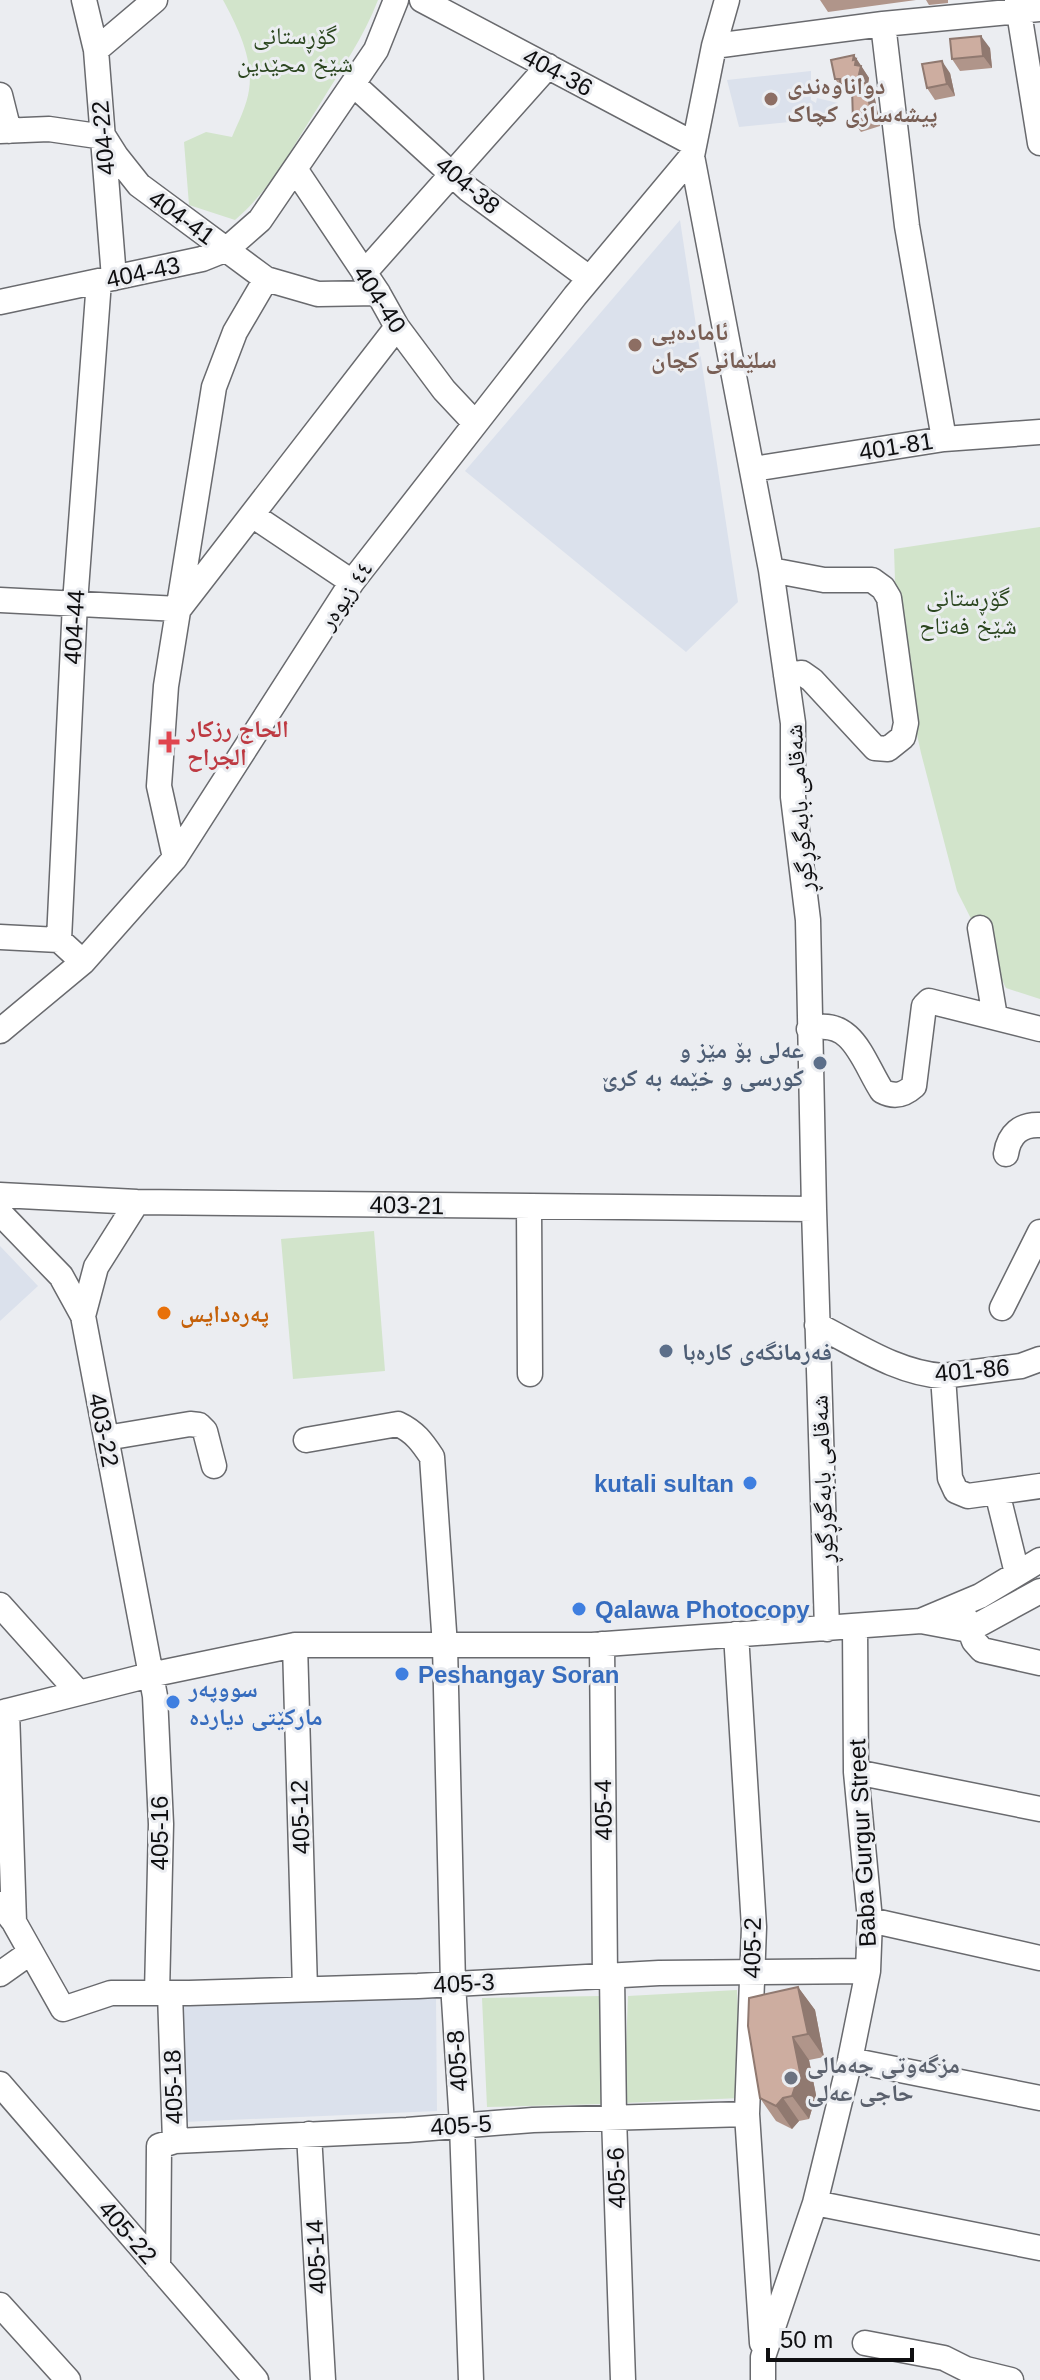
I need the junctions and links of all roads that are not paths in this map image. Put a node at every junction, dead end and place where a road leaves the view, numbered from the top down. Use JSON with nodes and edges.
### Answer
{"nodes":[{"id":1,"x":84,"y":0,"type":"edge"},
{"id":2,"x":155,"y":0,"type":"edge"},
{"id":3,"x":396,"y":0,"type":"edge"},
{"id":4,"x":422,"y":0,"type":"edge"},
{"id":5,"x":742,"y":0,"type":"edge"},
{"id":6,"x":1025,"y":6,"type":"edge"},
{"id":7,"x":724,"y":11,"type":"edge"},
{"id":8,"x":883,"y":24,"type":"junction"},
{"id":9,"x":714,"y":46,"type":"junction"},
{"id":10,"x":96,"y":50,"type":"junction"},
{"id":11,"x":548,"y":66,"type":"junction"},
{"id":12,"x":353,"y":84,"type":"junction"},
{"id":13,"x":0,"y":95,"type":"edge"},
{"id":14,"x":5,"y":131,"type":"edge"},
{"id":15,"x":104,"y":137,"type":"junction"},
{"id":16,"x":1040,"y":143,"type":"edge"},
{"id":17,"x":693,"y":150,"type":"junction"},
{"id":18,"x":295,"y":169,"type":"junction"},
{"id":19,"x":452,"y":175,"type":"junction"},
{"id":20,"x":227,"y":249,"type":"junction"},
{"id":21,"x":364,"y":273,"type":"junction"},
{"id":22,"x":589,"y":278,"type":"junction"},
{"id":23,"x":266,"y":279,"type":"junction"},
{"id":24,"x":106,"y":280,"type":"junction"},
{"id":25,"x":378,"y":293,"type":"junction"},
{"id":26,"x":0,"y":302,"type":"edge"},
{"id":27,"x":397,"y":327,"type":"junction"},
{"id":28,"x":474,"y":422,"type":"junction"},
{"id":29,"x":1040,"y":432,"type":"edge"},
{"id":30,"x":944,"y":439,"type":"junction"},
{"id":31,"x":753,"y":469,"type":"junction"},
{"id":32,"x":252,"y":515,"type":"junction"},
{"id":33,"x":771,"y":570,"type":"junction"},
{"id":34,"x":352,"y":582,"type":"junction"},
{"id":35,"x":0,"y":600,"type":"edge"},
{"id":36,"x":75,"y":603,"type":"junction"},
{"id":37,"x":179,"y":609,"type":"junction"},
{"id":38,"x":786,"y":675,"type":"junction"},
{"id":39,"x":175,"y":858,"type":"junction"},
{"id":40,"x":980,"y":928,"type":"dead end"},
{"id":41,"x":0,"y":937,"type":"edge"},
{"id":42,"x":59,"y":940,"type":"junction"},
{"id":43,"x":83,"y":962,"type":"junction"},
{"id":44,"x":995,"y":1017,"type":"junction"},
{"id":45,"x":809,"y":1029,"type":"junction"},
{"id":46,"x":1040,"y":1029,"type":"edge"},
{"id":47,"x":0,"y":1031,"type":"edge"},
{"id":48,"x":1040,"y":1125,"type":"edge"},
{"id":49,"x":1006,"y":1154,"type":"dead end"},
{"id":50,"x":0,"y":1195,"type":"edge"},
{"id":51,"x":137,"y":1202,"type":"junction"},
{"id":52,"x":529,"y":1206,"type":"junction"},
{"id":53,"x":814,"y":1209,"type":"junction"},
{"id":54,"x":0,"y":1213,"type":"edge"},
{"id":55,"x":1040,"y":1232,"type":"edge"},
{"id":56,"x":1030,"y":1274,"type":"edge"},
{"id":57,"x":1002,"y":1308,"type":"dead end"},
{"id":58,"x":83,"y":1316,"type":"junction"},
{"id":59,"x":817,"y":1325,"type":"junction"},
{"id":60,"x":1040,"y":1359,"type":"edge"},
{"id":61,"x":530,"y":1374,"type":"dead end"},
{"id":62,"x":943,"y":1376,"type":"junction"},
{"id":63,"x":106,"y":1438,"type":"junction"},
{"id":64,"x":306,"y":1440,"type":"dead end"},
{"id":65,"x":214,"y":1466,"type":"dead end"},
{"id":66,"x":1040,"y":1486,"type":"edge"},
{"id":67,"x":997,"y":1492,"type":"junction"},
{"id":68,"x":1040,"y":1560,"type":"edge"},
{"id":69,"x":1017,"y":1573,"type":"junction"},
{"id":70,"x":1040,"y":1591,"type":"edge"},
{"id":71,"x":0,"y":1605,"type":"edge"},
{"id":72,"x":961,"y":1605,"type":"junction"},
{"id":73,"x":921,"y":1621,"type":"junction"},
{"id":74,"x":855,"y":1627,"type":"junction"},
{"id":75,"x":827,"y":1629,"type":"junction"},
{"id":76,"x":969,"y":1630,"type":"junction"},
{"id":77,"x":736,"y":1634,"type":"junction"},
{"id":78,"x":602,"y":1644,"type":"junction"},
{"id":79,"x":295,"y":1645,"type":"junction"},
{"id":80,"x":445,"y":1646,"type":"junction"},
{"id":81,"x":1040,"y":1663,"type":"edge"},
{"id":82,"x":150,"y":1675,"type":"junction"},
{"id":83,"x":78,"y":1692,"type":"junction"},
{"id":84,"x":3,"y":1712,"type":"edge"},
{"id":85,"x":856,"y":1772,"type":"junction"},
{"id":86,"x":1040,"y":1809,"type":"edge"},
{"id":87,"x":7,"y":1913,"type":"edge"},
{"id":88,"x":870,"y":1920,"type":"junction"},
{"id":89,"x":31,"y":1952,"type":"junction"},
{"id":90,"x":1040,"y":1958,"type":"edge"},
{"id":91,"x":868,"y":1971,"type":"junction"},
{"id":92,"x":751,"y":1972,"type":"junction"},
{"id":93,"x":0,"y":1974,"type":"edge"},
{"id":94,"x":608,"y":1976,"type":"junction"},
{"id":95,"x":453,"y":1984,"type":"junction"},
{"id":96,"x":305,"y":1989,"type":"junction"},
{"id":97,"x":163,"y":1993,"type":"junction"},
{"id":98,"x":850,"y":2060,"type":"junction"},
{"id":99,"x":0,"y":2084,"type":"edge"},
{"id":100,"x":1040,"y":2098,"type":"edge"},
{"id":101,"x":747,"y":2114,"type":"junction"},
{"id":102,"x":614,"y":2117,"type":"junction"},
{"id":103,"x":462,"y":2125,"type":"junction"},
{"id":104,"x":309,"y":2134,"type":"junction"},
{"id":105,"x":175,"y":2141,"type":"junction"},
{"id":106,"x":815,"y":2203,"type":"junction"},
{"id":107,"x":1040,"y":2248,"type":"edge"},
{"id":108,"x":158,"y":2267,"type":"junction"},
{"id":109,"x":0,"y":2305,"type":"edge"},
{"id":110,"x":865,"y":2343,"type":"dead end"},
{"id":111,"x":763,"y":2369,"type":"edge"},
{"id":112,"x":952,"y":2371,"type":"edge"},
{"id":113,"x":68,"y":2380,"type":"edge"},
{"id":114,"x":256,"y":2380,"type":"edge"},
{"id":115,"x":323,"y":2380,"type":"edge"},
{"id":116,"x":471,"y":2380,"type":"edge"},
{"id":117,"x":623,"y":2380,"type":"edge"},
{"id":118,"x":1011,"y":2380,"type":"edge"}],
"edges":[{"from":1,"to":10,"type":"street","name":"404-22"},
{"from":2,"to":10,"type":"street"},
{"from":3,"to":12,"type":"street","name":"404-43"},
{"from":4,"to":11,"type":"street","name":"404-36"},
{"from":5,"to":7,"type":"street"},
{"from":6,"to":8,"type":"street"},
{"from":6,"to":16,"type":"street"},
{"from":7,"to":9,"type":"street","name":"شەقامی بابەگوڕگوڕ"},
{"from":8,"to":9,"type":"street"},
{"from":8,"to":30,"type":"street"},
{"from":9,"to":17,"type":"street","name":"شەقامی بابەگوڕگوڕ"},
{"from":10,"to":15,"type":"street","name":"404-22"},
{"from":11,"to":17,"type":"street","name":"404-36"},
{"from":11,"to":19,"type":"street"},
{"from":12,"to":18,"type":"street","name":"404-43"},
{"from":12,"to":19,"type":"street","name":"404-38"},
{"from":13,"to":14,"type":"street"},
{"from":14,"to":15,"type":"street"},
{"from":15,"to":20,"type":"street","name":"404-41"},
{"from":15,"to":24,"type":"street","name":"404-22"},
{"from":17,"to":22,"type":"street","name":"٤٤ زیوەر"},
{"from":17,"to":31,"type":"street","name":"شەقامی بابەگوڕگوڕ"},
{"from":18,"to":20,"type":"street","name":"404-43"},
{"from":18,"to":21,"type":"street","name":"404-40"},
{"from":19,"to":21,"type":"street"},
{"from":19,"to":22,"type":"street","name":"404-38"},
{"from":20,"to":23,"type":"street","name":"404-41"},
{"from":20,"to":24,"type":"street","name":"404-43"},
{"from":21,"to":25,"type":"street","name":"404-40"},
{"from":22,"to":28,"type":"street","name":"٤٤ زیوەر"},
{"from":23,"to":25,"type":"street","name":"404-41"},
{"from":23,"to":37,"type":"street"},
{"from":24,"to":26,"type":"street","name":"404-43"},
{"from":24,"to":36,"type":"street","name":"404-44"},
{"from":25,"to":27,"type":"street","name":"404-40"},
{"from":27,"to":28,"type":"street","name":"404-40"},
{"from":27,"to":32,"type":"street"},
{"from":28,"to":34,"type":"street","name":"٤٤ زیوەر"},
{"from":29,"to":30,"type":"street","name":"401-81"},
{"from":30,"to":31,"type":"street","name":"401-81"},
{"from":31,"to":33,"type":"street","name":"شەقامی بابەگوڕگوڕ"},
{"from":32,"to":34,"type":"street"},
{"from":32,"to":37,"type":"street"},
{"from":33,"to":38,"type":"street","name":"شەقامی بابەگوڕگوڕ"},
{"from":33,"to":38,"type":"street"},
{"from":34,"to":39,"type":"street","name":"٤٤ زیوەر"},
{"from":35,"to":36,"type":"street"},
{"from":36,"to":37,"type":"street"},
{"from":36,"to":42,"type":"street","name":"404-44"},
{"from":37,"to":39,"type":"street"},
{"from":38,"to":45,"type":"street","name":"شەقامی بابەگوڕگوڕ"},
{"from":39,"to":43,"type":"street","name":"٤٤ زیوەر"},
{"from":40,"to":44,"type":"street"},
{"from":41,"to":42,"type":"street"},
{"from":42,"to":43,"type":"street"},
{"from":43,"to":47,"type":"street","name":"٤٤ زیوەر"},
{"from":44,"to":45,"type":"street"},
{"from":44,"to":46,"type":"street"},
{"from":45,"to":53,"type":"street","name":"شەقامی بابەگوڕگوڕ"},
{"from":48,"to":49,"type":"street"},
{"from":50,"to":51,"type":"street","name":"403-21"},
{"from":51,"to":52,"type":"street","name":"403-21"},
{"from":51,"to":58,"type":"street"},
{"from":52,"to":53,"type":"street","name":"403-21"},
{"from":52,"to":61,"type":"street"},
{"from":53,"to":59,"type":"street","name":"شەقامی بابەگوڕگوڕ"},
{"from":54,"to":58,"type":"street","name":"403-22"},
{"from":55,"to":56,"type":"street"},
{"from":56,"to":57,"type":"street"},
{"from":58,"to":63,"type":"street","name":"403-22"},
{"from":59,"to":62,"type":"street","name":"401-86"},
{"from":59,"to":75,"type":"street","name":"شەقامی بابەگوڕگوڕ"},
{"from":60,"to":62,"type":"street","name":"401-86"},
{"from":62,"to":67,"type":"street"},
{"from":63,"to":65,"type":"street"},
{"from":63,"to":82,"type":"street","name":"403-22"},
{"from":64,"to":80,"type":"street","name":"405-8"},
{"from":66,"to":67,"type":"street"},
{"from":67,"to":69,"type":"street"},
{"from":68,"to":69,"type":"street"},
{"from":69,"to":72,"type":"street"},
{"from":70,"to":76,"type":"street"},
{"from":71,"to":83,"type":"street"},
{"from":72,"to":73,"type":"street"},
{"from":72,"to":76,"type":"street"},
{"from":73,"to":74,"type":"street"},
{"from":73,"to":76,"type":"street"},
{"from":74,"to":75,"type":"street"},
{"from":74,"to":85,"type":"street","name":"Baba Gurgur Street"},
{"from":75,"to":77,"type":"street"},
{"from":76,"to":81,"type":"street"},
{"from":77,"to":78,"type":"street"},
{"from":77,"to":92,"type":"street","name":"405-2"},
{"from":78,"to":80,"type":"street"},
{"from":78,"to":94,"type":"street","name":"405-4"},
{"from":79,"to":80,"type":"street"},
{"from":79,"to":82,"type":"street"},
{"from":79,"to":96,"type":"street","name":"405-12"},
{"from":80,"to":95,"type":"street","name":"405-8"},
{"from":82,"to":83,"type":"street"},
{"from":82,"to":97,"type":"street","name":"405-16"},
{"from":83,"to":84,"type":"street"},
{"from":84,"to":87,"type":"street"},
{"from":85,"to":86,"type":"street"},
{"from":85,"to":88,"type":"street","name":"Baba Gurgur Street"},
{"from":87,"to":89,"type":"street"},
{"from":88,"to":90,"type":"street"},
{"from":88,"to":91,"type":"street","name":"Baba Gurgur Street"},
{"from":89,"to":93,"type":"street"},
{"from":89,"to":97,"type":"street","name":"405-3"},
{"from":91,"to":92,"type":"street","name":"405-3"},
{"from":91,"to":98,"type":"street","name":"Baba Gurgur Street"},
{"from":92,"to":94,"type":"street","name":"405-3"},
{"from":92,"to":101,"type":"street","name":"405-2"},
{"from":94,"to":95,"type":"street","name":"405-3"},
{"from":94,"to":102,"type":"street","name":"405-6"},
{"from":95,"to":96,"type":"street","name":"405-3"},
{"from":95,"to":103,"type":"street","name":"405-8"},
{"from":96,"to":97,"type":"street","name":"405-3"},
{"from":97,"to":105,"type":"street","name":"405-18"},
{"from":98,"to":100,"type":"street"},
{"from":98,"to":106,"type":"street","name":"Baba Gurgur Street"},
{"from":99,"to":108,"type":"street","name":"405-22"},
{"from":101,"to":102,"type":"street","name":"405-5"},
{"from":101,"to":111,"type":"street","name":"405-2"},
{"from":102,"to":103,"type":"street","name":"405-5"},
{"from":102,"to":117,"type":"street","name":"405-6"},
{"from":103,"to":104,"type":"street","name":"405-5"},
{"from":103,"to":116,"type":"street","name":"405-8"},
{"from":104,"to":105,"type":"street","name":"405-5"},
{"from":104,"to":115,"type":"street","name":"405-14"},
{"from":105,"to":108,"type":"street","name":"405-18"},
{"from":106,"to":107,"type":"street"},
{"from":106,"to":111,"type":"street","name":"Baba Gurgur Street"},
{"from":108,"to":114,"type":"street","name":"405-22"},
{"from":109,"to":113,"type":"street"},
{"from":110,"to":112,"type":"street"},
{"from":112,"to":118,"type":"street"}]}
